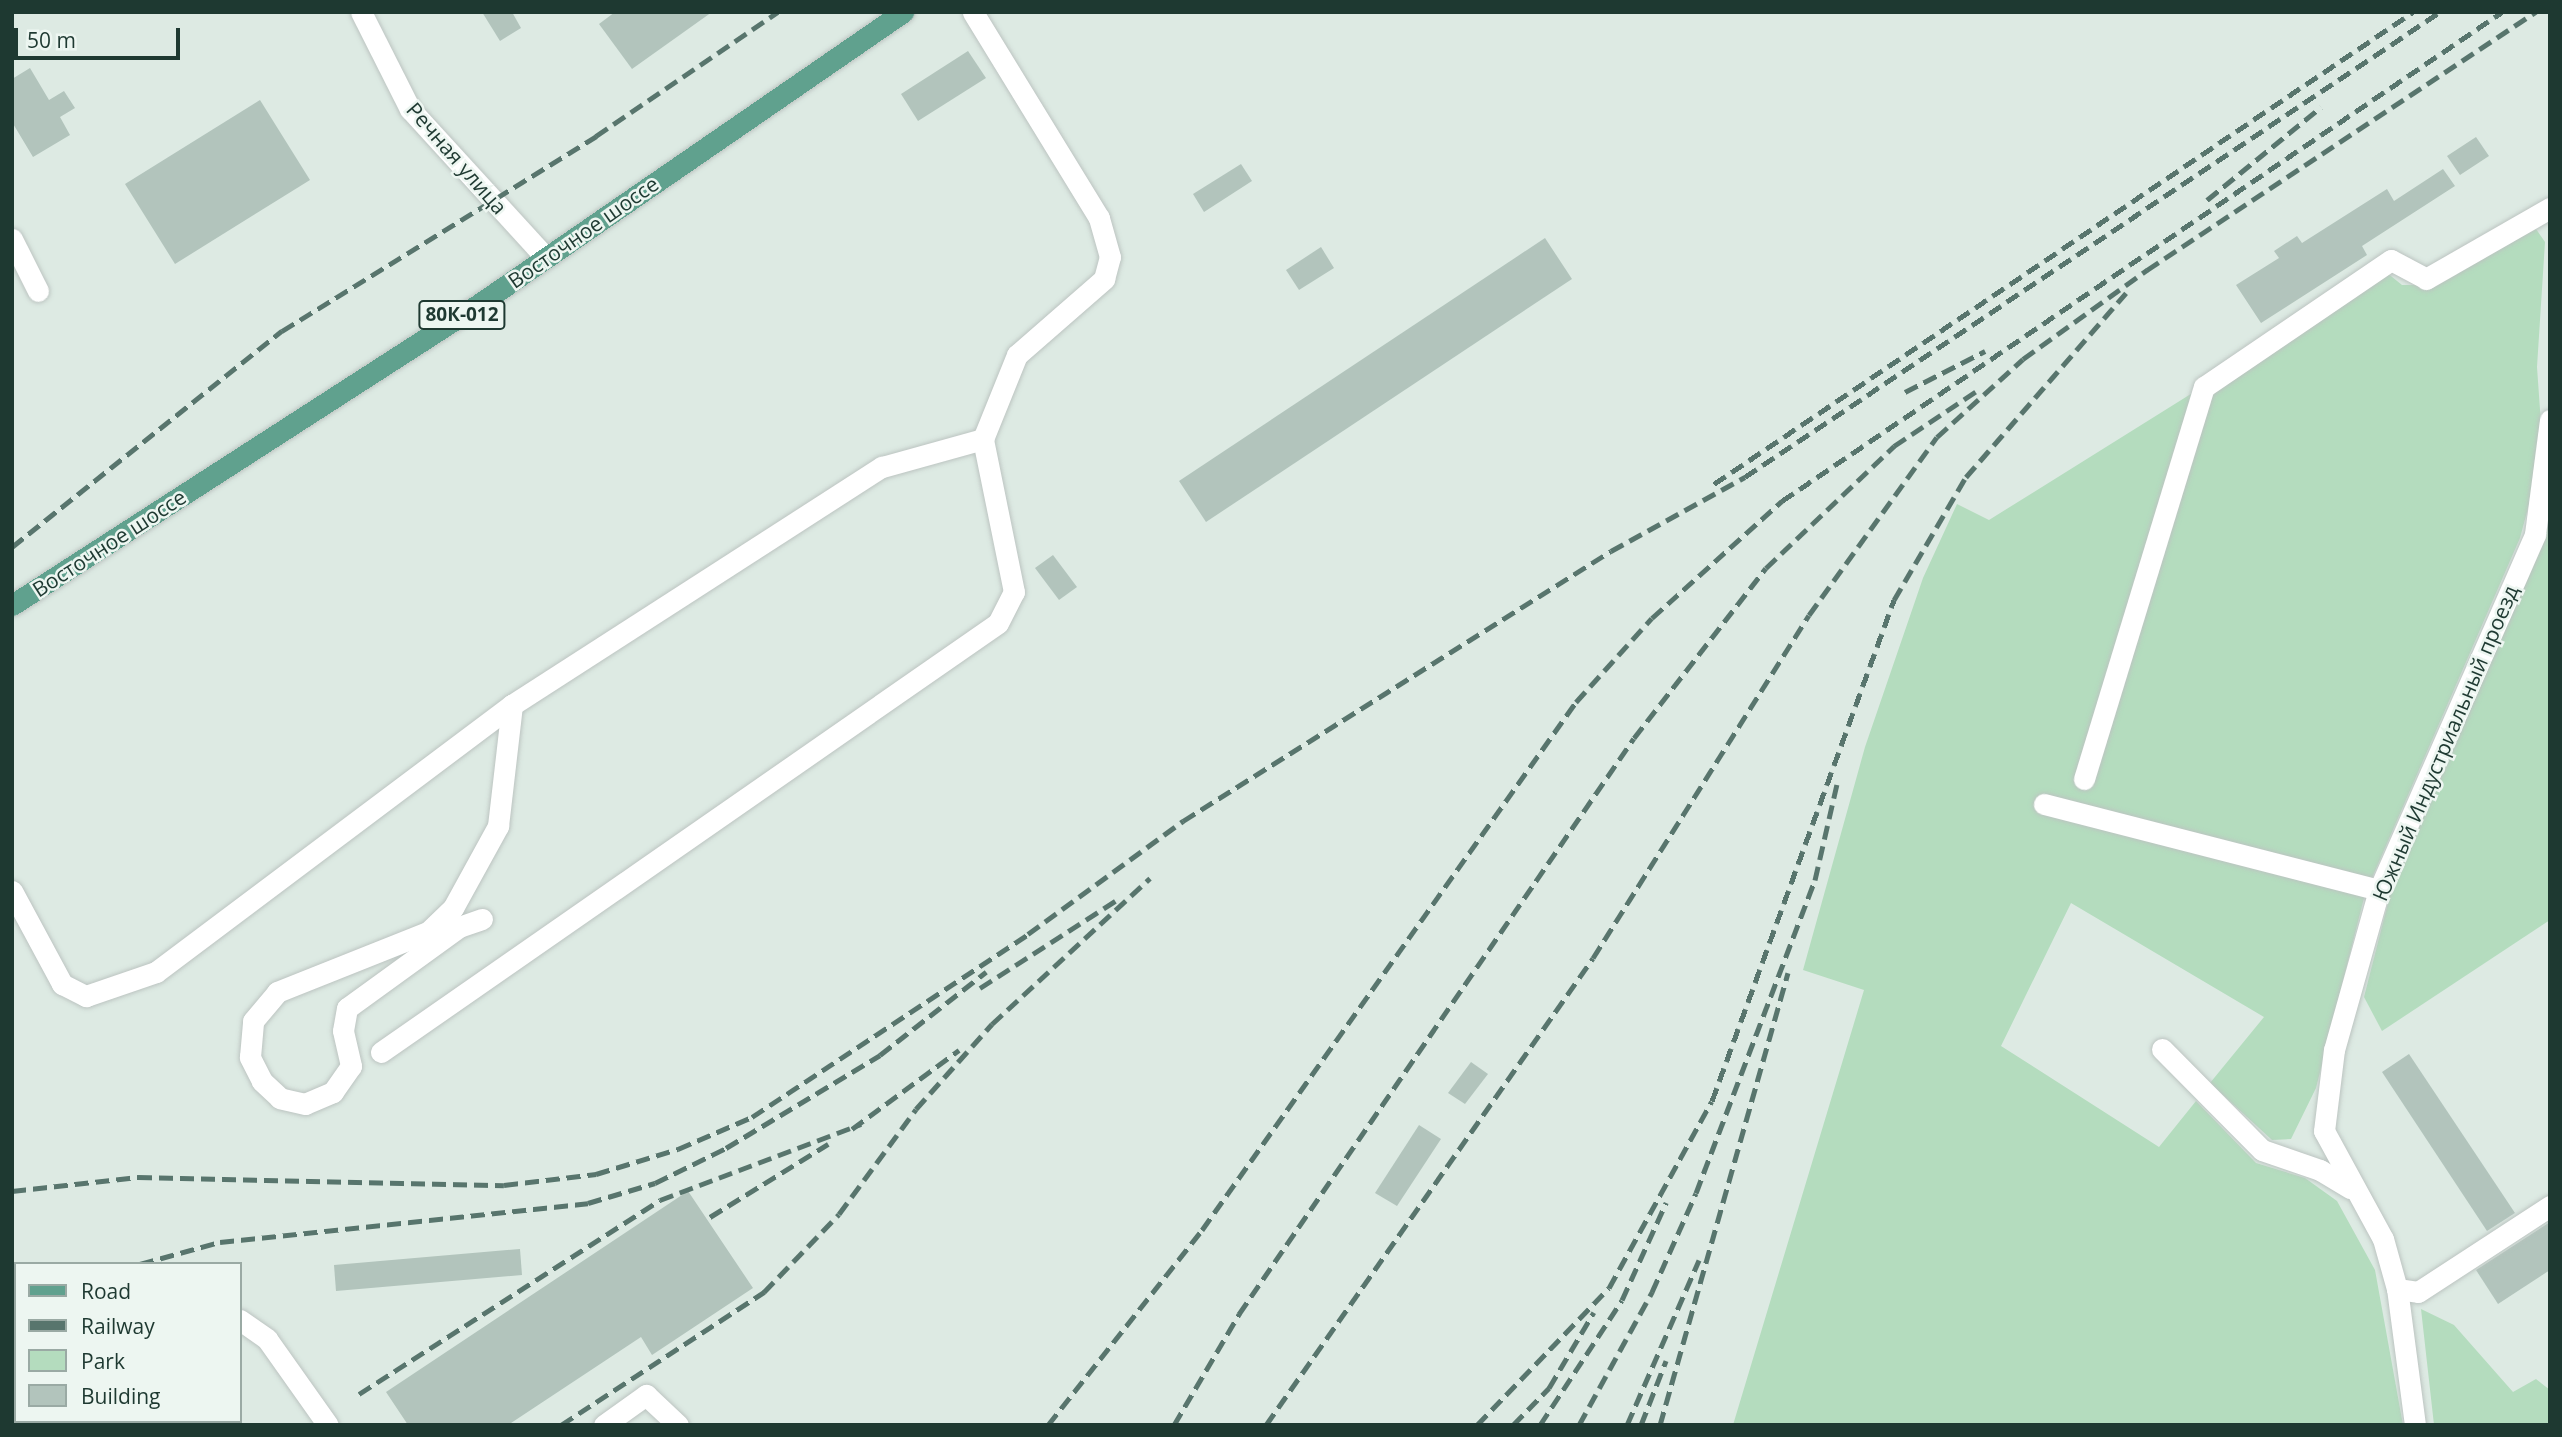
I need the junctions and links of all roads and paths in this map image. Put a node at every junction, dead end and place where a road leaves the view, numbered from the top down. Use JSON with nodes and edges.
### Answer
{"nodes":[{"id":1,"x":361,"y":12,"type":"edge"},
{"id":2,"x":902,"y":12,"type":"edge"},
{"id":3,"x":973,"y":12,"type":"edge"},
{"id":4,"x":2550,"y":208,"type":"edge"},
{"id":5,"x":12,"y":239,"type":"edge"},
{"id":6,"x":545,"y":257,"type":"junction"},
{"id":7,"x":38,"y":291,"type":"dead end"},
{"id":8,"x":2550,"y":420,"type":"edge"},
{"id":9,"x":983,"y":439,"type":"junction"},
{"id":10,"x":12,"y":605,"type":"edge"},
{"id":11,"x":512,"y":705,"type":"junction"},
{"id":12,"x":2084,"y":779,"type":"dead end"},
{"id":13,"x":2044,"y":804,"type":"dead end"},
{"id":14,"x":2379,"y":890,"type":"junction"},
{"id":15,"x":12,"y":891,"type":"edge"},
{"id":16,"x":482,"y":919,"type":"dead end"},
{"id":17,"x":2162,"y":1049,"type":"dead end"},
{"id":18,"x":380,"y":1052,"type":"dead end"},
{"id":19,"x":2352,"y":1189,"type":"junction"},
{"id":20,"x":2550,"y":1206,"type":"edge"},
{"id":21,"x":2397,"y":1289,"type":"junction"},
{"id":22,"x":242,"y":1321,"type":"edge"},
{"id":23,"x":328,"y":1425,"type":"edge"},
{"id":24,"x":604,"y":1425,"type":"edge"},
{"id":25,"x":678,"y":1425,"type":"edge"},
{"id":26,"x":2415,"y":1425,"type":"edge"}],
"edges":[{"from":1,"to":6,"type":"street","name":"Речная улица"},
{"from":2,"to":6,"type":"main road","name":"Восточное шоссе","number":"80К-012"},
{"from":3,"to":9,"type":"street"},
{"from":4,"to":12,"type":"street"},
{"from":5,"to":7,"type":"street"},
{"from":6,"to":10,"type":"main road","name":"Восточное шоссе","number":"80К-012"},
{"from":8,"to":14,"type":"street","name":"Южный Индустриальный проезд"},
{"from":9,"to":11,"type":"street"},
{"from":9,"to":18,"type":"street"},
{"from":11,"to":15,"type":"street"},
{"from":11,"to":16,"type":"street"},
{"from":13,"to":14,"type":"street"},
{"from":14,"to":19,"type":"street","name":"Южный Индустриальный проезд"},
{"from":17,"to":19,"type":"street"},
{"from":19,"to":21,"type":"street","name":"Южный Индустриальный проезд"},
{"from":20,"to":21,"type":"street"},
{"from":21,"to":26,"type":"street","name":"Южный Индустриальный проезд"},
{"from":22,"to":23,"type":"street"},
{"from":24,"to":25,"type":"street"}]}
